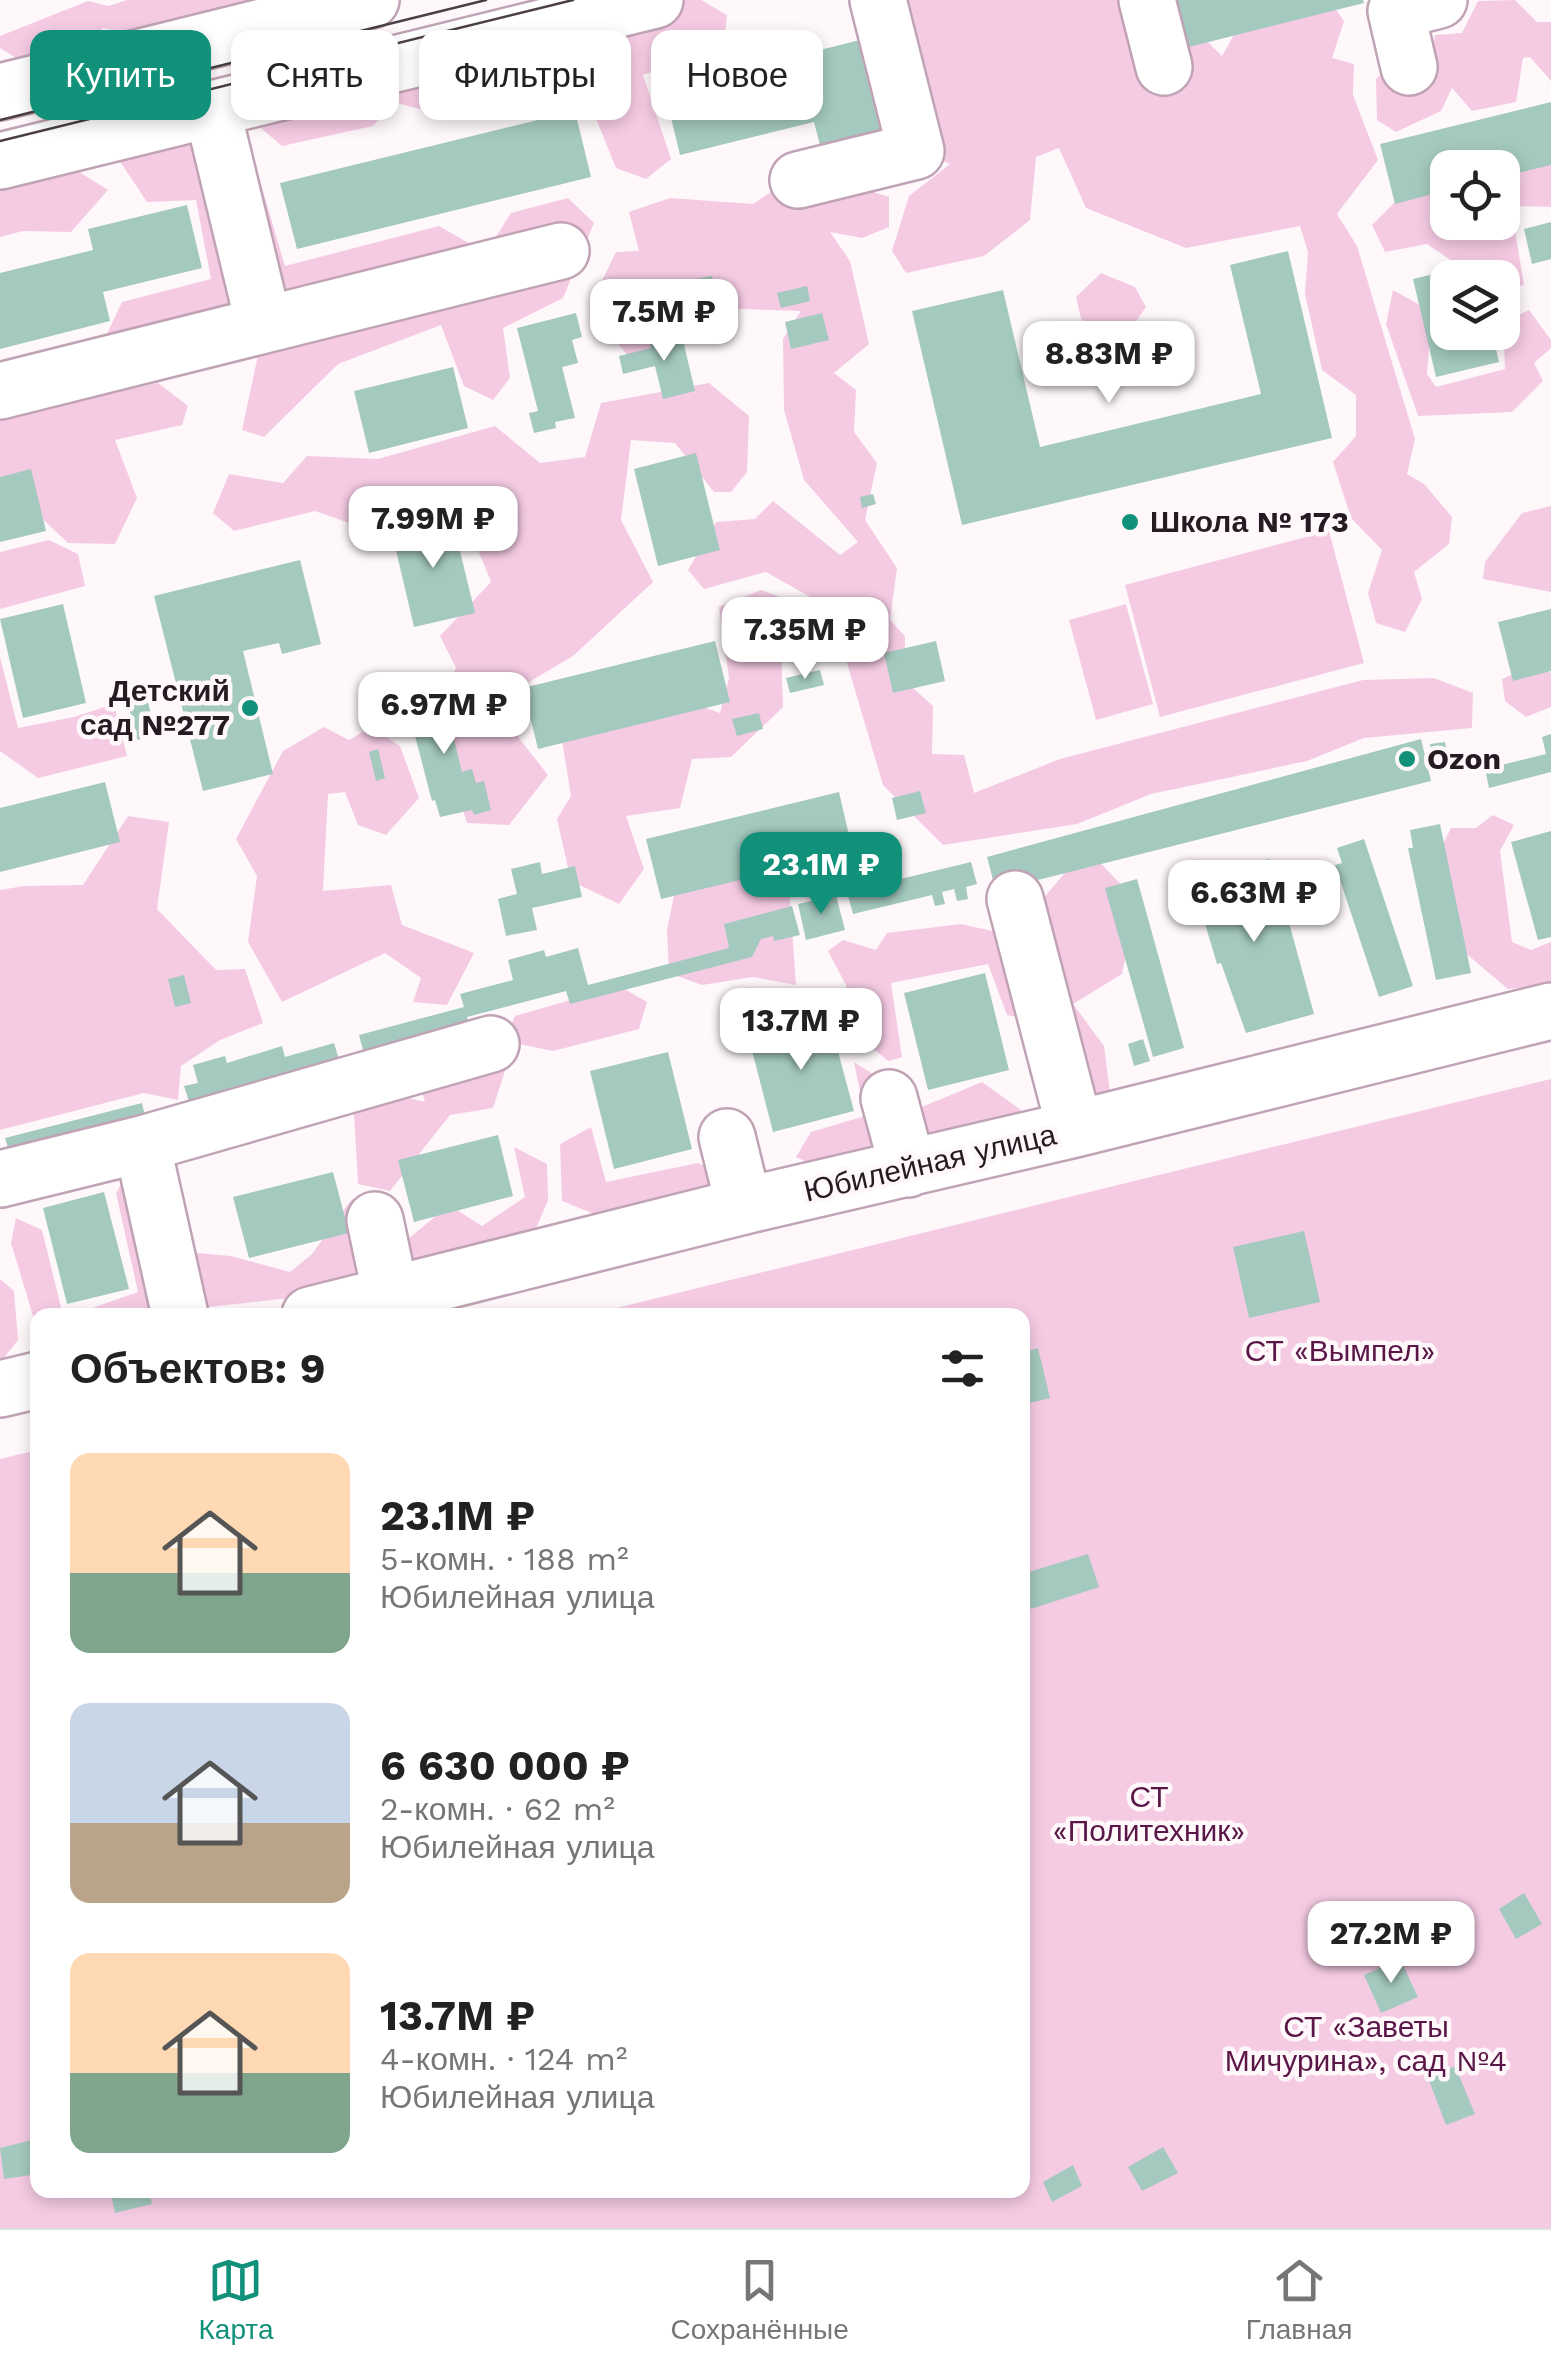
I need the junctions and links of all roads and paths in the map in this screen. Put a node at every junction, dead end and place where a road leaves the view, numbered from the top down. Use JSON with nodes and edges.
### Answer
{"nodes":[{"id":1,"x":371,"y":0,"type":"edge"},
{"id":2,"x":655,"y":0,"type":"edge"},
{"id":3,"x":878,"y":0,"type":"edge"},
{"id":4,"x":1147,"y":0,"type":"edge"},
{"id":5,"x":1424,"y":2,"type":"edge"},
{"id":6,"x":251,"y":14,"type":"edge"},
{"id":7,"x":1164,"y":67,"type":"dead end"},
{"id":8,"x":1409,"y":67,"type":"dead end"},
{"id":9,"x":0,"y":92,"type":"edge"},
{"id":10,"x":212,"y":109,"type":"junction"},
{"id":11,"x":0,"y":161,"type":"edge"},
{"id":12,"x":798,"y":180,"type":"dead end"},
{"id":13,"x":561,"y":251,"type":"dead end"},
{"id":14,"x":264,"y":326,"type":"junction"},
{"id":15,"x":0,"y":392,"type":"edge"},
{"id":16,"x":1015,"y":899,"type":"dead end"},
{"id":17,"x":1551,"y":1011,"type":"edge"},
{"id":18,"x":491,"y":1044,"type":"dead end"},
{"id":19,"x":889,"y":1098,"type":"dead end"},
{"id":20,"x":1075,"y":1129,"type":"junction"},
{"id":21,"x":727,"y":1137,"type":"dead end"},
{"id":22,"x":142,"y":1144,"type":"junction"},
{"id":23,"x":908,"y":1170,"type":"junction"},
{"id":24,"x":0,"y":1179,"type":"edge"},
{"id":25,"x":744,"y":1206,"type":"junction"},
{"id":26,"x":376,"y":1220,"type":"dead end"},
{"id":27,"x":391,"y":1296,"type":"junction"},
{"id":28,"x":178,"y":1308,"type":"edge"},
{"id":29,"x":340,"y":1308,"type":"edge"},
{"id":30,"x":30,"y":1382,"type":"edge"},
{"id":31,"x":0,"y":1388,"type":"edge"}],
"edges":[{"from":1,"to":6,"type":"street"},
{"from":2,"to":10,"type":"street"},
{"from":3,"to":12,"type":"street"},
{"from":4,"to":7,"type":"street"},
{"from":5,"to":8,"type":"street"},
{"from":6,"to":9,"type":"street"},
{"from":10,"to":11,"type":"street"},
{"from":10,"to":14,"type":"street"},
{"from":13,"to":14,"type":"street"},
{"from":14,"to":15,"type":"street"},
{"from":16,"to":20,"type":"street"},
{"from":17,"to":20,"type":"street","name":"Юбилейная улица"},
{"from":18,"to":22,"type":"street"},
{"from":19,"to":23,"type":"street"},
{"from":20,"to":23,"type":"street","name":"Юбилейная улица"},
{"from":21,"to":25,"type":"street"},
{"from":22,"to":24,"type":"street"},
{"from":22,"to":28,"type":"street"},
{"from":23,"to":25,"type":"street","name":"Юбилейная улица"},
{"from":25,"to":27,"type":"street","name":"Юбилейная улица"},
{"from":26,"to":27,"type":"street"},
{"from":27,"to":29,"type":"street","name":"Юбилейная улица"},
{"from":30,"to":31,"type":"street"}]}
